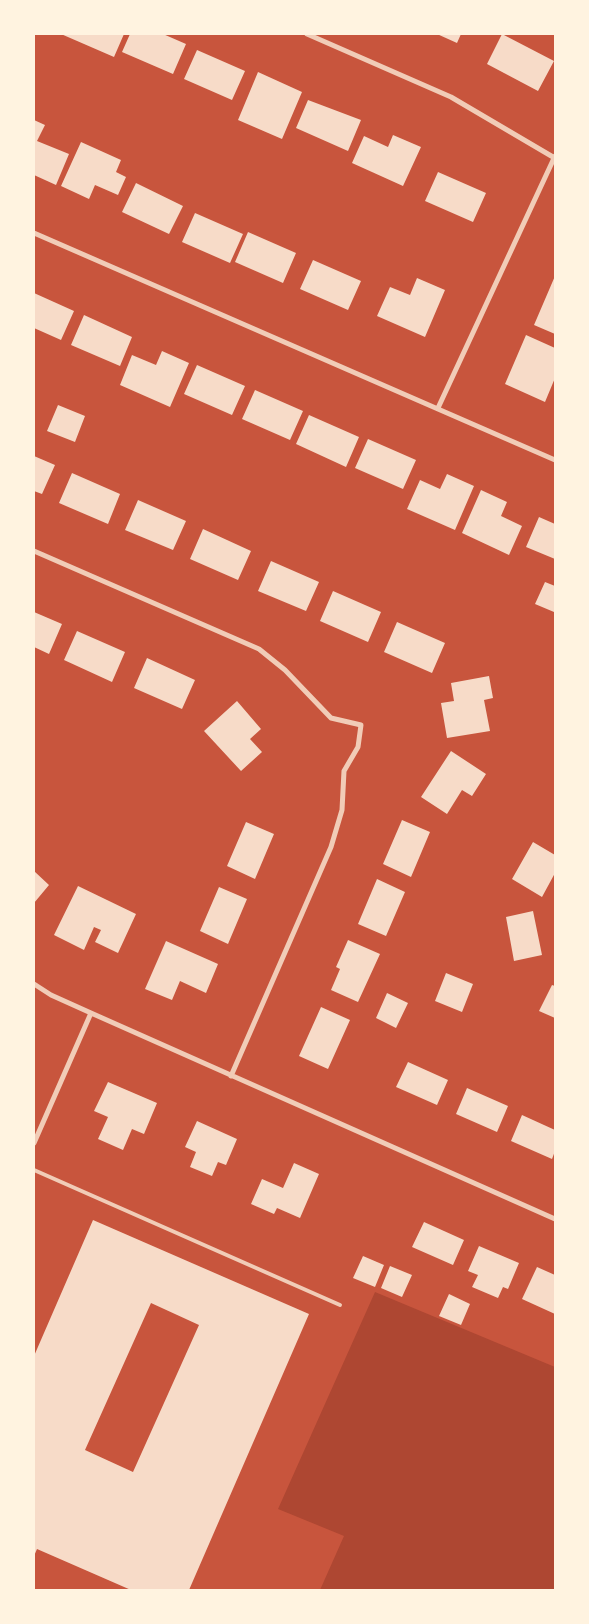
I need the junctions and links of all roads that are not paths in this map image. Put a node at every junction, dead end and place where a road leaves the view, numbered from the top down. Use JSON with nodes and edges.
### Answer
{"nodes":[{"id":1,"x":307,"y":34,"type":"edge"},
{"id":2,"x":554,"y":157,"type":"edge"},
{"id":3,"x":34,"y":233,"type":"edge"},
{"id":4,"x":438,"y":408,"type":"junction"},
{"id":5,"x":555,"y":460,"type":"edge"},
{"id":6,"x":34,"y":551,"type":"edge"},
{"id":7,"x":34,"y":984,"type":"edge"},
{"id":8,"x":91,"y":1013,"type":"junction"},
{"id":9,"x":231,"y":1076,"type":"junction"},
{"id":10,"x":34,"y":1143,"type":"edge"},
{"id":11,"x":34,"y":1170,"type":"edge"},
{"id":12,"x":555,"y":1218,"type":"edge"},
{"id":13,"x":340,"y":1305,"type":"dead end"}],
"edges":[{"from":1,"to":2,"type":"street"},
{"from":2,"to":4,"type":"street"},
{"from":3,"to":4,"type":"street"},
{"from":4,"to":5,"type":"street"},
{"from":6,"to":9,"type":"street"},
{"from":7,"to":8,"type":"street"},
{"from":8,"to":9,"type":"street"},
{"from":8,"to":10,"type":"street"},
{"from":9,"to":12,"type":"street"},
{"from":11,"to":13,"type":"lane"}]}
